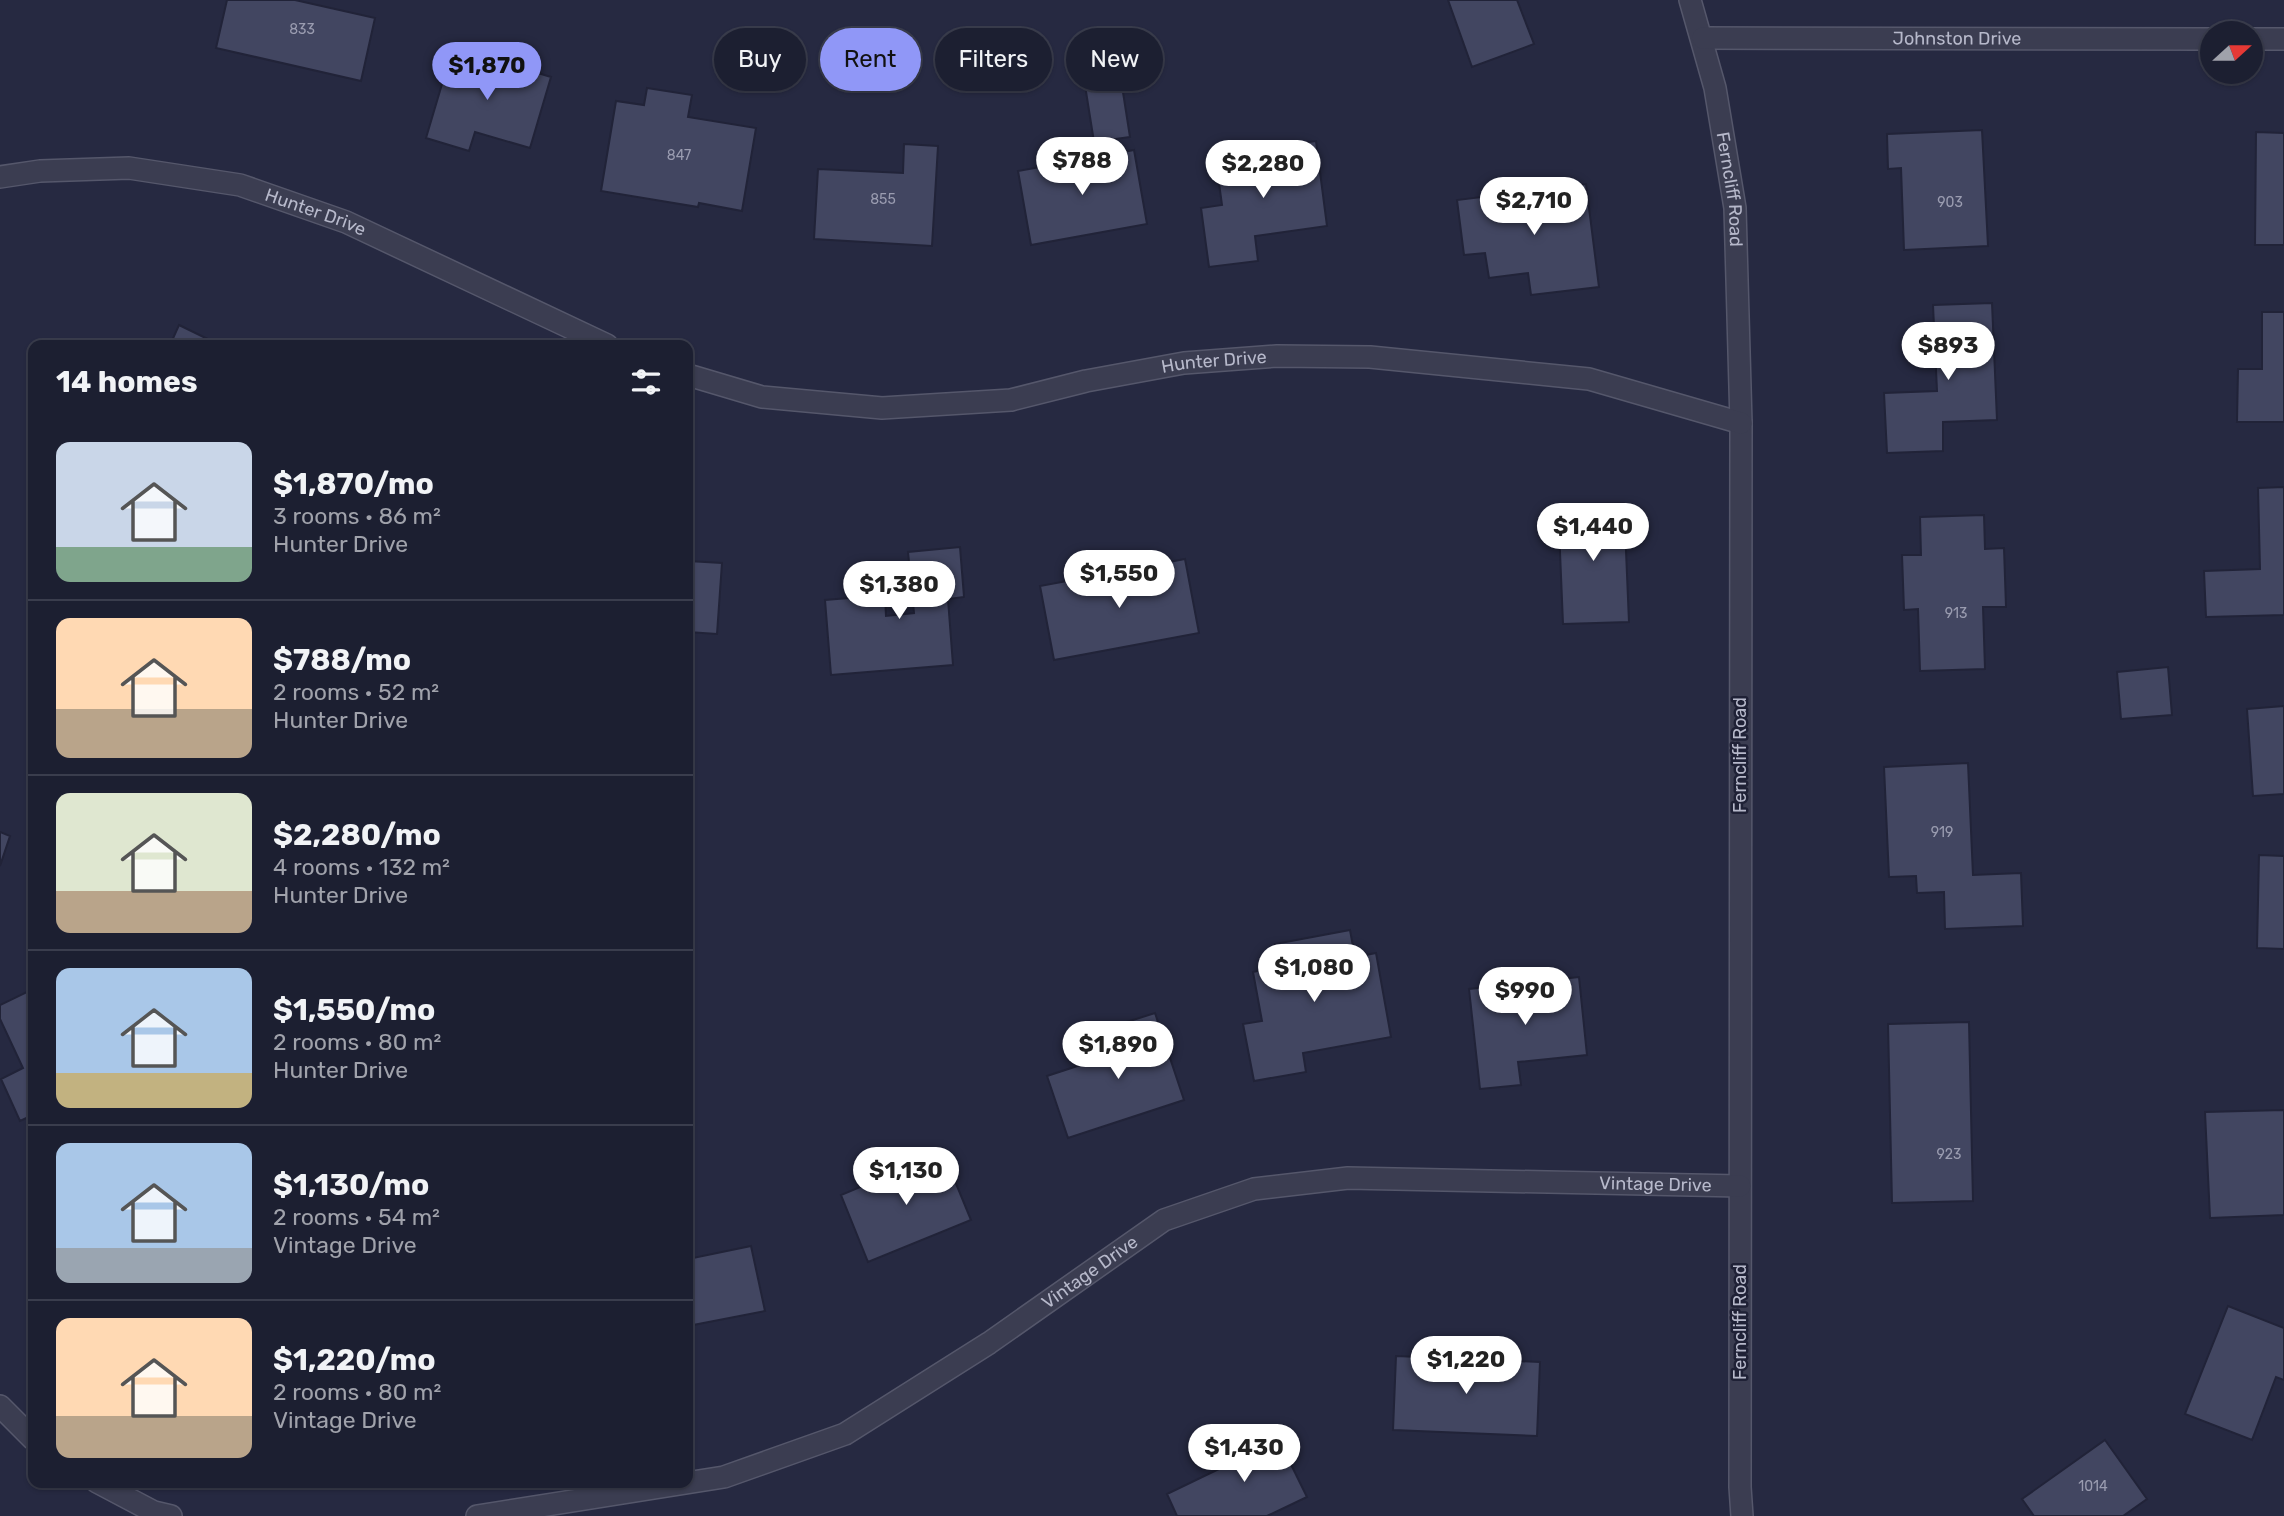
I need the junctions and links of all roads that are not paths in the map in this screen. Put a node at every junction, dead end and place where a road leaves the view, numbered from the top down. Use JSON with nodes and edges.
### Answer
{"nodes":[{"id":1,"x":1690,"y":0,"type":"edge"},
{"id":2,"x":1703,"y":38,"type":"junction"},
{"id":3,"x":2200,"y":39,"type":"edge"},
{"id":4,"x":2263,"y":39,"type":"edge"},
{"id":5,"x":2284,"y":39,"type":"edge"},
{"id":6,"x":0,"y":177,"type":"edge"},
{"id":7,"x":596,"y":340,"type":"edge"},
{"id":8,"x":693,"y":376,"type":"edge"},
{"id":9,"x":1741,"y":423,"type":"junction"},
{"id":10,"x":1740,"y":1186,"type":"junction"},
{"id":11,"x":0,"y":1406,"type":"edge"},
{"id":12,"x":28,"y":1434,"type":"edge"},
{"id":13,"x":693,"y":1482,"type":"edge"},
{"id":14,"x":108,"y":1488,"type":"edge"},
{"id":15,"x":654,"y":1488,"type":"edge"},
{"id":16,"x":172,"y":1516,"type":"edge"},
{"id":17,"x":477,"y":1516,"type":"edge"},
{"id":18,"x":1742,"y":1516,"type":"edge"}],
"edges":[{"from":1,"to":2,"type":"street","name":"Ferncliff Road"},
{"from":2,"to":3,"type":"street","name":"Johnston Drive"},
{"from":2,"to":9,"type":"street","name":"Ferncliff Road"},
{"from":4,"to":5,"type":"street"},
{"from":6,"to":7,"type":"street","name":"Hunter Drive"},
{"from":8,"to":9,"type":"street","name":"Hunter Drive"},
{"from":9,"to":10,"type":"street","name":"Ferncliff Road"},
{"from":10,"to":13,"type":"street","name":"Vintage Drive"},
{"from":10,"to":18,"type":"street","name":"Ferncliff Road"},
{"from":11,"to":12,"type":"street"},
{"from":14,"to":16,"type":"street"},
{"from":15,"to":17,"type":"street","name":"Vintage Drive"}]}
